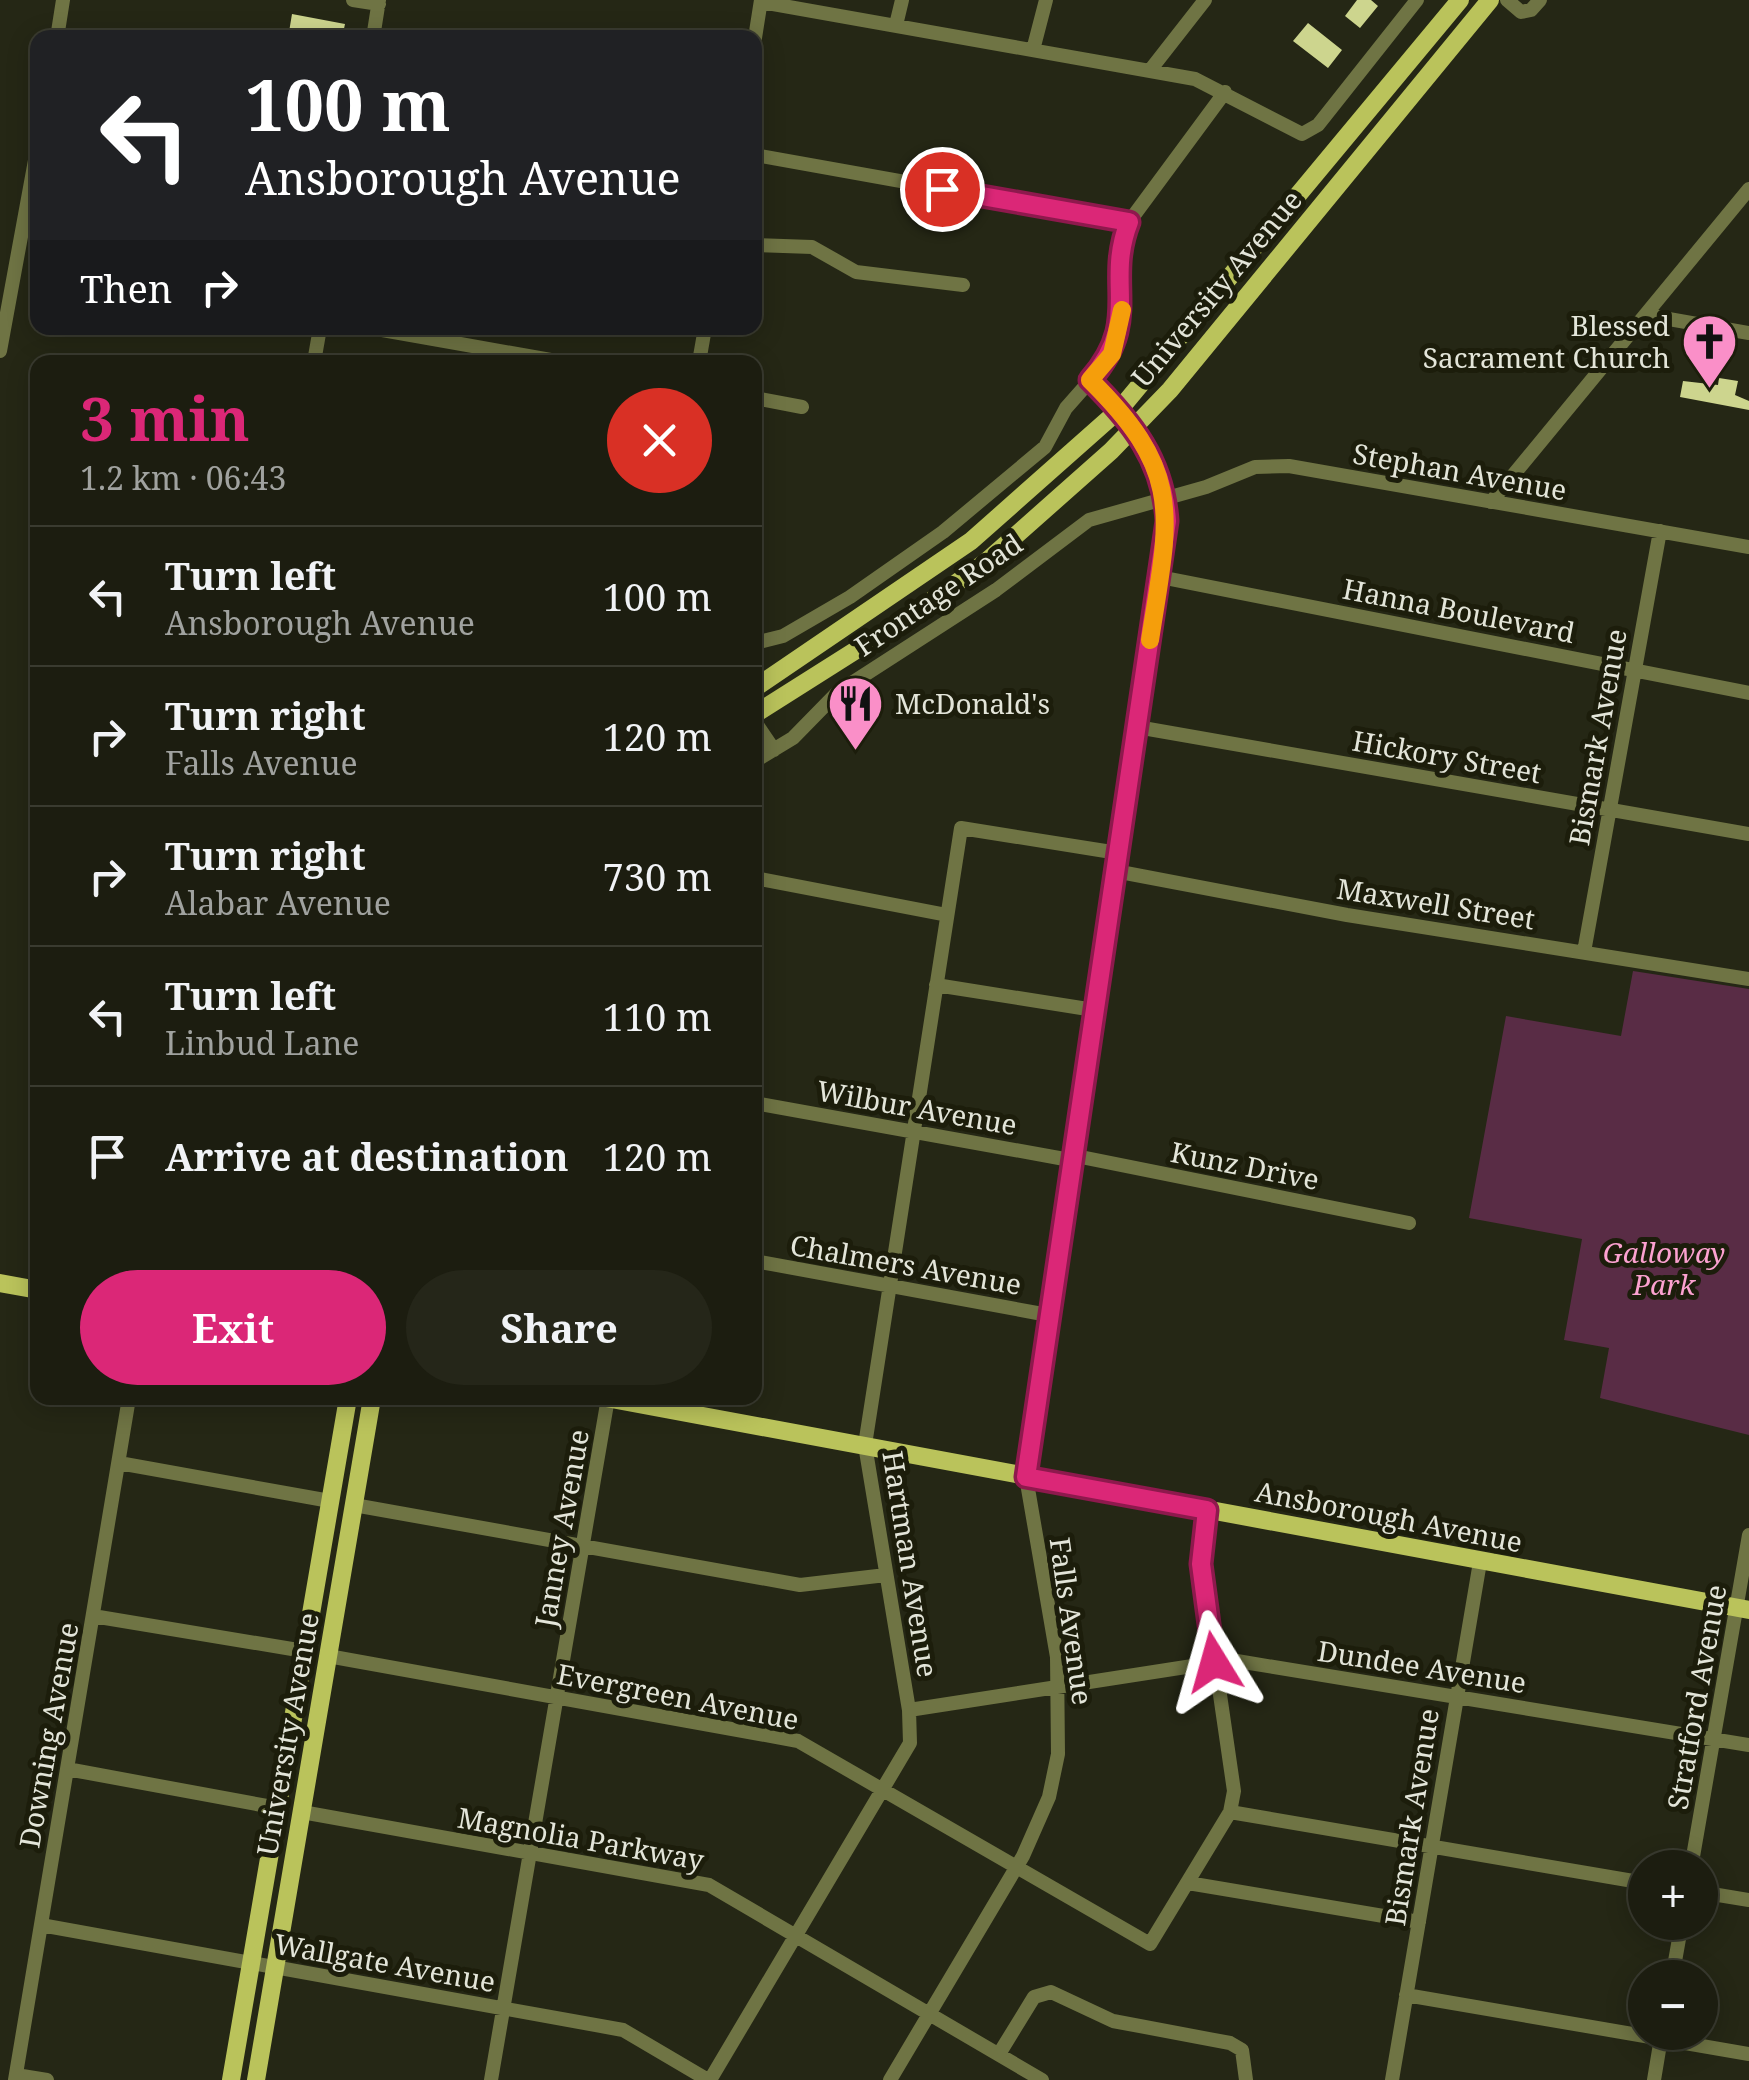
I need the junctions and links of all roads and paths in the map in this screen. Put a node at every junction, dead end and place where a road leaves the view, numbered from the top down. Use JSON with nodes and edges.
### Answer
{"nodes":[{"id":1,"x":63,"y":0,"type":"edge"},
{"id":2,"x":353,"y":0,"type":"edge"},
{"id":3,"x":902,"y":0,"type":"edge"},
{"id":4,"x":1046,"y":0,"type":"edge"},
{"id":5,"x":1204,"y":0,"type":"edge"},
{"id":6,"x":1416,"y":0,"type":"edge"},
{"id":7,"x":1460,"y":0,"type":"edge"},
{"id":8,"x":1490,"y":0,"type":"edge"},
{"id":9,"x":1507,"y":0,"type":"edge"},
{"id":10,"x":1540,"y":0,"type":"edge"},
{"id":11,"x":761,"y":1,"type":"edge"},
{"id":12,"x":379,"y":2,"type":"edge"},
{"id":13,"x":896,"y":25,"type":"junction"},
{"id":14,"x":57,"y":30,"type":"edge"},
{"id":15,"x":374,"y":30,"type":"edge"},
{"id":16,"x":756,"y":30,"type":"edge"},
{"id":17,"x":1033,"y":50,"type":"junction"},
{"id":18,"x":1151,"y":70,"type":"junction"},
{"id":19,"x":1225,"y":92,"type":"junction"},
{"id":20,"x":762,"y":156,"type":"edge"},
{"id":21,"x":30,"y":188,"type":"edge"},
{"id":22,"x":1749,"y":189,"type":"edge"},
{"id":23,"x":1129,"y":222,"type":"junction"},
{"id":24,"x":762,"y":245,"type":"edge"},
{"id":25,"x":964,"y":285,"type":"dead end"},
{"id":26,"x":1646,"y":315,"type":"junction"},
{"id":27,"x":1749,"y":334,"type":"edge"},
{"id":28,"x":410,"y":335,"type":"edge"},
{"id":29,"x":0,"y":352,"type":"edge"},
{"id":30,"x":523,"y":355,"type":"edge"},
{"id":31,"x":1090,"y":380,"type":"junction"},
{"id":32,"x":762,"y":399,"type":"edge"},
{"id":33,"x":802,"y":407,"type":"dead end"},
{"id":34,"x":1120,"y":409,"type":"junction"},
{"id":35,"x":1134,"y":428,"type":"junction"},
{"id":36,"x":1166,"y":499,"type":"junction"},
{"id":37,"x":1491,"y":502,"type":"junction"},
{"id":38,"x":1660,"y":531,"type":"junction"},
{"id":39,"x":1749,"y":547,"type":"edge"},
{"id":40,"x":1160,"y":577,"type":"junction"},
{"id":41,"x":762,"y":640,"type":"edge"},
{"id":42,"x":1635,"y":670,"type":"junction"},
{"id":43,"x":762,"y":683,"type":"edge"},
{"id":44,"x":1749,"y":692,"type":"edge"},
{"id":45,"x":762,"y":710,"type":"edge"},
{"id":46,"x":1137,"y":727,"type":"junction"},
{"id":47,"x":762,"y":732,"type":"edge"},
{"id":48,"x":774,"y":750,"type":"junction"},
{"id":49,"x":762,"y":757,"type":"edge"},
{"id":50,"x":1610,"y":810,"type":"junction"},
{"id":51,"x":1749,"y":834,"type":"edge"},
{"id":52,"x":1118,"y":853,"type":"junction"},
{"id":53,"x":1116,"y":871,"type":"junction"},
{"id":54,"x":762,"y":879,"type":"edge"},
{"id":55,"x":947,"y":915,"type":"junction"},
{"id":56,"x":1584,"y":952,"type":"junction"},
{"id":57,"x":1749,"y":979,"type":"edge"},
{"id":58,"x":936,"y":985,"type":"junction"},
{"id":59,"x":1094,"y":1010,"type":"junction"},
{"id":60,"x":762,"y":1104,"type":"edge"},
{"id":61,"x":914,"y":1133,"type":"junction"},
{"id":62,"x":1071,"y":1158,"type":"junction"},
{"id":63,"x":1409,"y":1223,"type":"dead end"},
{"id":64,"x":762,"y":1262,"type":"edge"},
{"id":65,"x":0,"y":1284,"type":"edge"},
{"id":66,"x":890,"y":1286,"type":"junction"},
{"id":67,"x":30,"y":1289,"type":"edge"},
{"id":68,"x":1048,"y":1315,"type":"junction"},
{"id":69,"x":128,"y":1405,"type":"edge"},
{"id":70,"x":347,"y":1405,"type":"edge"},
{"id":71,"x":371,"y":1405,"type":"edge"},
{"id":72,"x":606,"y":1405,"type":"edge"},
{"id":73,"x":645,"y":1405,"type":"edge"},
{"id":74,"x":866,"y":1446,"type":"junction"},
{"id":75,"x":119,"y":1463,"type":"junction"},
{"id":76,"x":1026,"y":1477,"type":"junction"},
{"id":77,"x":330,"y":1501,"type":"junction"},
{"id":78,"x":354,"y":1505,"type":"junction"},
{"id":79,"x":1207,"y":1510,"type":"junction"},
{"id":80,"x":1749,"y":1535,"type":"edge"},
{"id":81,"x":583,"y":1546,"type":"junction"},
{"id":82,"x":1480,"y":1562,"type":"junction"},
{"id":83,"x":886,"y":1575,"type":"junction"},
{"id":84,"x":1743,"y":1609,"type":"edge"},
{"id":85,"x":93,"y":1616,"type":"junction"},
{"id":86,"x":304,"y":1651,"type":"junction"},
{"id":87,"x":328,"y":1656,"type":"junction"},
{"id":88,"x":1214,"y":1662,"type":"junction"},
{"id":89,"x":1060,"y":1686,"type":"junction"},
{"id":90,"x":1456,"y":1697,"type":"junction"},
{"id":91,"x":557,"y":1698,"type":"junction"},
{"id":92,"x":909,"y":1710,"type":"junction"},
{"id":93,"x":1714,"y":1739,"type":"junction"},
{"id":94,"x":1749,"y":1745,"type":"edge"},
{"id":95,"x":67,"y":1769,"type":"junction"},
{"id":96,"x":882,"y":1791,"type":"junction"},
{"id":97,"x":278,"y":1808,"type":"junction"},
{"id":98,"x":302,"y":1812,"type":"junction"},
{"id":99,"x":1230,"y":1812,"type":"junction"},
{"id":100,"x":1432,"y":1846,"type":"junction"},
{"id":101,"x":1694,"y":1850,"type":"edge"},
{"id":102,"x":530,"y":1854,"type":"junction"},
{"id":103,"x":1015,"y":1869,"type":"junction"},
{"id":104,"x":1628,"y":1879,"type":"edge"},
{"id":105,"x":1188,"y":1884,"type":"junction"},
{"id":106,"x":1718,"y":1895,"type":"edge"},
{"id":107,"x":1749,"y":1900,"type":"edge"},
{"id":108,"x":1419,"y":1922,"type":"junction"},
{"id":109,"x":41,"y":1925,"type":"junction"},
{"id":110,"x":796,"y":1936,"type":"junction"},
{"id":111,"x":253,"y":1963,"type":"junction"},
{"id":112,"x":275,"y":1967,"type":"junction"},
{"id":113,"x":1406,"y":1995,"type":"junction"},
{"id":114,"x":503,"y":2008,"type":"junction"},
{"id":115,"x":930,"y":2013,"type":"junction"},
{"id":116,"x":1628,"y":2031,"type":"edge"},
{"id":117,"x":1718,"y":2048,"type":"edge"},
{"id":118,"x":1659,"y":2050,"type":"edge"},
{"id":119,"x":1000,"y":2054,"type":"junction"},
{"id":120,"x":1749,"y":2054,"type":"edge"},
{"id":121,"x":15,"y":2077,"type":"edge"},
{"id":122,"x":47,"y":2080,"type":"edge"},
{"id":123,"x":232,"y":2080,"type":"edge"},
{"id":124,"x":256,"y":2080,"type":"edge"},
{"id":125,"x":491,"y":2080,"type":"edge"},
{"id":126,"x":709,"y":2080,"type":"edge"},
{"id":127,"x":890,"y":2080,"type":"edge"},
{"id":128,"x":1042,"y":2080,"type":"edge"},
{"id":129,"x":1246,"y":2080,"type":"edge"},
{"id":130,"x":1392,"y":2080,"type":"edge"},
{"id":131,"x":1654,"y":2080,"type":"edge"}],
"edges":[{"from":1,"to":14,"type":"street"},
{"from":2,"to":12,"type":"street"},
{"from":3,"to":13,"type":"street"},
{"from":4,"to":17,"type":"street"},
{"from":5,"to":18,"type":"street"},
{"from":6,"to":19,"type":"street"},
{"from":7,"to":34,"type":"main road","name":"University Avenue"},
{"from":8,"to":35,"type":"main road","name":"University Avenue"},
{"from":9,"to":10,"type":"street"},
{"from":11,"to":13,"type":"street"},
{"from":11,"to":16,"type":"street"},
{"from":12,"to":15,"type":"street"},
{"from":13,"to":17,"type":"street"},
{"from":17,"to":18,"type":"street"},
{"from":18,"to":19,"type":"street"},
{"from":19,"to":23,"type":"street"},
{"from":20,"to":23,"type":"street"},
{"from":21,"to":29,"type":"street"},
{"from":22,"to":26,"type":"street"},
{"from":23,"to":31,"type":"street","name":"Frontage Road"},
{"from":24,"to":25,"type":"street"},
{"from":26,"to":27,"type":"street"},
{"from":26,"to":37,"type":"street"},
{"from":28,"to":30,"type":"street"},
{"from":31,"to":34,"type":"street","name":"Falls Avenue"},
{"from":31,"to":41,"type":"street","name":"Frontage Road"},
{"from":32,"to":33,"type":"street"},
{"from":34,"to":35,"type":"street","name":"Falls Avenue"},
{"from":34,"to":43,"type":"main road","name":"University Avenue"},
{"from":35,"to":36,"type":"street","name":"Falls Avenue"},
{"from":35,"to":45,"type":"main road","name":"University Avenue"},
{"from":36,"to":37,"type":"street","name":"Stephan Avenue"},
{"from":36,"to":40,"type":"street","name":"Falls Avenue"},
{"from":36,"to":48,"type":"street","name":"Frontage Road"},
{"from":37,"to":38,"type":"street","name":"Stephan Avenue"},
{"from":38,"to":39,"type":"street","name":"Stephan Avenue"},
{"from":38,"to":42,"type":"street","name":"Bismark Avenue"},
{"from":40,"to":42,"type":"street","name":"Hanna Boulevard"},
{"from":40,"to":46,"type":"street","name":"Falls Avenue"},
{"from":42,"to":44,"type":"street","name":"Hanna Boulevard"},
{"from":42,"to":50,"type":"street","name":"Bismark Avenue"},
{"from":46,"to":50,"type":"street","name":"Hickory Street"},
{"from":46,"to":52,"type":"street","name":"Falls Avenue"},
{"from":47,"to":48,"type":"street"},
{"from":48,"to":49,"type":"street","name":"Frontage Road"},
{"from":50,"to":51,"type":"street","name":"Hickory Street"},
{"from":50,"to":56,"type":"street","name":"Bismark Avenue"},
{"from":52,"to":53,"type":"street","name":"Falls Avenue"},
{"from":52,"to":55,"type":"street","name":"Hartman Avenue"},
{"from":53,"to":56,"type":"street","name":"Maxwell Street"},
{"from":53,"to":59,"type":"street","name":"Falls Avenue"},
{"from":54,"to":55,"type":"street"},
{"from":55,"to":58,"type":"street","name":"Hartman Avenue"},
{"from":56,"to":57,"type":"street","name":"Maxwell Street"},
{"from":58,"to":59,"type":"street"},
{"from":58,"to":61,"type":"street","name":"Hartman Avenue"},
{"from":59,"to":62,"type":"street","name":"Falls Avenue"},
{"from":60,"to":61,"type":"street","name":"Wilbur Avenue"},
{"from":61,"to":62,"type":"street","name":"Wilbur Avenue"},
{"from":61,"to":66,"type":"street","name":"Hartman Avenue"},
{"from":62,"to":63,"type":"street","name":"Kunz Drive"},
{"from":62,"to":68,"type":"street","name":"Falls Avenue"},
{"from":64,"to":66,"type":"street","name":"Chalmers Avenue"},
{"from":65,"to":67,"type":"main road"},
{"from":66,"to":68,"type":"street","name":"Chalmers Avenue"},
{"from":66,"to":74,"type":"street","name":"Hartman Avenue"},
{"from":68,"to":76,"type":"street","name":"Falls Avenue"},
{"from":69,"to":75,"type":"street","name":"Downing Avenue"},
{"from":70,"to":77,"type":"main road","name":"University Avenue"},
{"from":71,"to":78,"type":"main road","name":"University Avenue"},
{"from":72,"to":81,"type":"street","name":"Janney Avenue"},
{"from":73,"to":74,"type":"main road","name":"Ansborough Avenue"},
{"from":74,"to":76,"type":"main road","name":"Ansborough Avenue"},
{"from":74,"to":83,"type":"street","name":"Hartman Avenue"},
{"from":75,"to":77,"type":"street"},
{"from":75,"to":85,"type":"street","name":"Downing Avenue"},
{"from":76,"to":79,"type":"main road","name":"Ansborough Avenue"},
{"from":76,"to":89,"type":"street","name":"Falls Avenue"},
{"from":77,"to":86,"type":"main road","name":"University Avenue"},
{"from":78,"to":81,"type":"street"},
{"from":78,"to":87,"type":"main road","name":"University Avenue"},
{"from":79,"to":82,"type":"main road","name":"Ansborough Avenue"},
{"from":79,"to":88,"type":"street"},
{"from":80,"to":84,"type":"street","name":"Stratford Avenue"},
{"from":81,"to":83,"type":"street"},
{"from":81,"to":91,"type":"street","name":"Janney Avenue"},
{"from":82,"to":84,"type":"main road","name":"Ansborough Avenue"},
{"from":82,"to":90,"type":"street","name":"Bismark Avenue"},
{"from":83,"to":92,"type":"street","name":"Hartman Avenue"},
{"from":84,"to":93,"type":"street","name":"Stratford Avenue"},
{"from":85,"to":86,"type":"street"},
{"from":85,"to":95,"type":"street","name":"Downing Avenue"},
{"from":86,"to":97,"type":"main road","name":"University Avenue"},
{"from":87,"to":91,"type":"street","name":"Evergreen Avenue"},
{"from":87,"to":98,"type":"main road","name":"University Avenue"},
{"from":88,"to":89,"type":"street","name":"Dundee Avenue"},
{"from":88,"to":90,"type":"street","name":"Dundee Avenue"},
{"from":88,"to":99,"type":"street"},
{"from":89,"to":92,"type":"street","name":"Dundee Avenue"},
{"from":89,"to":103,"type":"street","name":"Falls Avenue"},
{"from":90,"to":93,"type":"street","name":"Dundee Avenue"},
{"from":90,"to":100,"type":"street","name":"Bismark Avenue"},
{"from":91,"to":96,"type":"street","name":"Evergreen Avenue"},
{"from":91,"to":102,"type":"street","name":"Janney Avenue"},
{"from":92,"to":96,"type":"street","name":"Hartman Avenue"},
{"from":93,"to":94,"type":"street","name":"Dundee Avenue"},
{"from":93,"to":101,"type":"street","name":"Stratford Avenue"},
{"from":95,"to":97,"type":"street"},
{"from":95,"to":109,"type":"street","name":"Downing Avenue"},
{"from":96,"to":103,"type":"street","name":"Evergreen Avenue"},
{"from":96,"to":110,"type":"street","name":"Hartman Avenue"},
{"from":97,"to":111,"type":"main road","name":"University Avenue"},
{"from":98,"to":102,"type":"street","name":"Magnolia Parkway"},
{"from":98,"to":112,"type":"main road","name":"University Avenue"},
{"from":99,"to":100,"type":"street"},
{"from":99,"to":105,"type":"street"},
{"from":100,"to":104,"type":"street"},
{"from":100,"to":108,"type":"street","name":"Bismark Avenue"},
{"from":102,"to":110,"type":"street","name":"Magnolia Parkway"},
{"from":102,"to":114,"type":"street","name":"Janney Avenue"},
{"from":103,"to":105,"type":"street","name":"Evergreen Avenue"},
{"from":103,"to":115,"type":"street","name":"Falls Avenue"},
{"from":105,"to":108,"type":"street"},
{"from":106,"to":107,"type":"street"},
{"from":108,"to":113,"type":"street","name":"Bismark Avenue"},
{"from":109,"to":111,"type":"street","name":"Wallgate Avenue"},
{"from":109,"to":121,"type":"street","name":"Downing Avenue"},
{"from":110,"to":115,"type":"street","name":"Magnolia Parkway"},
{"from":110,"to":126,"type":"street","name":"Hartman Avenue"},
{"from":111,"to":112,"type":"street","name":"Wallgate Avenue"},
{"from":111,"to":123,"type":"main road","name":"University Avenue"},
{"from":112,"to":114,"type":"street","name":"Wallgate Avenue"},
{"from":112,"to":124,"type":"main road","name":"University Avenue"},
{"from":113,"to":116,"type":"street"},
{"from":113,"to":130,"type":"street","name":"Bismark Avenue"},
{"from":114,"to":125,"type":"street","name":"Janney Avenue"},
{"from":114,"to":126,"type":"street","name":"Wallgate Avenue"},
{"from":115,"to":119,"type":"street","name":"Magnolia Parkway"},
{"from":115,"to":127,"type":"street","name":"Falls Avenue"},
{"from":117,"to":120,"type":"street"},
{"from":118,"to":131,"type":"street"},
{"from":119,"to":128,"type":"street","name":"Magnolia Parkway"},
{"from":119,"to":129,"type":"street"},
{"from":121,"to":122,"type":"street"}]}
